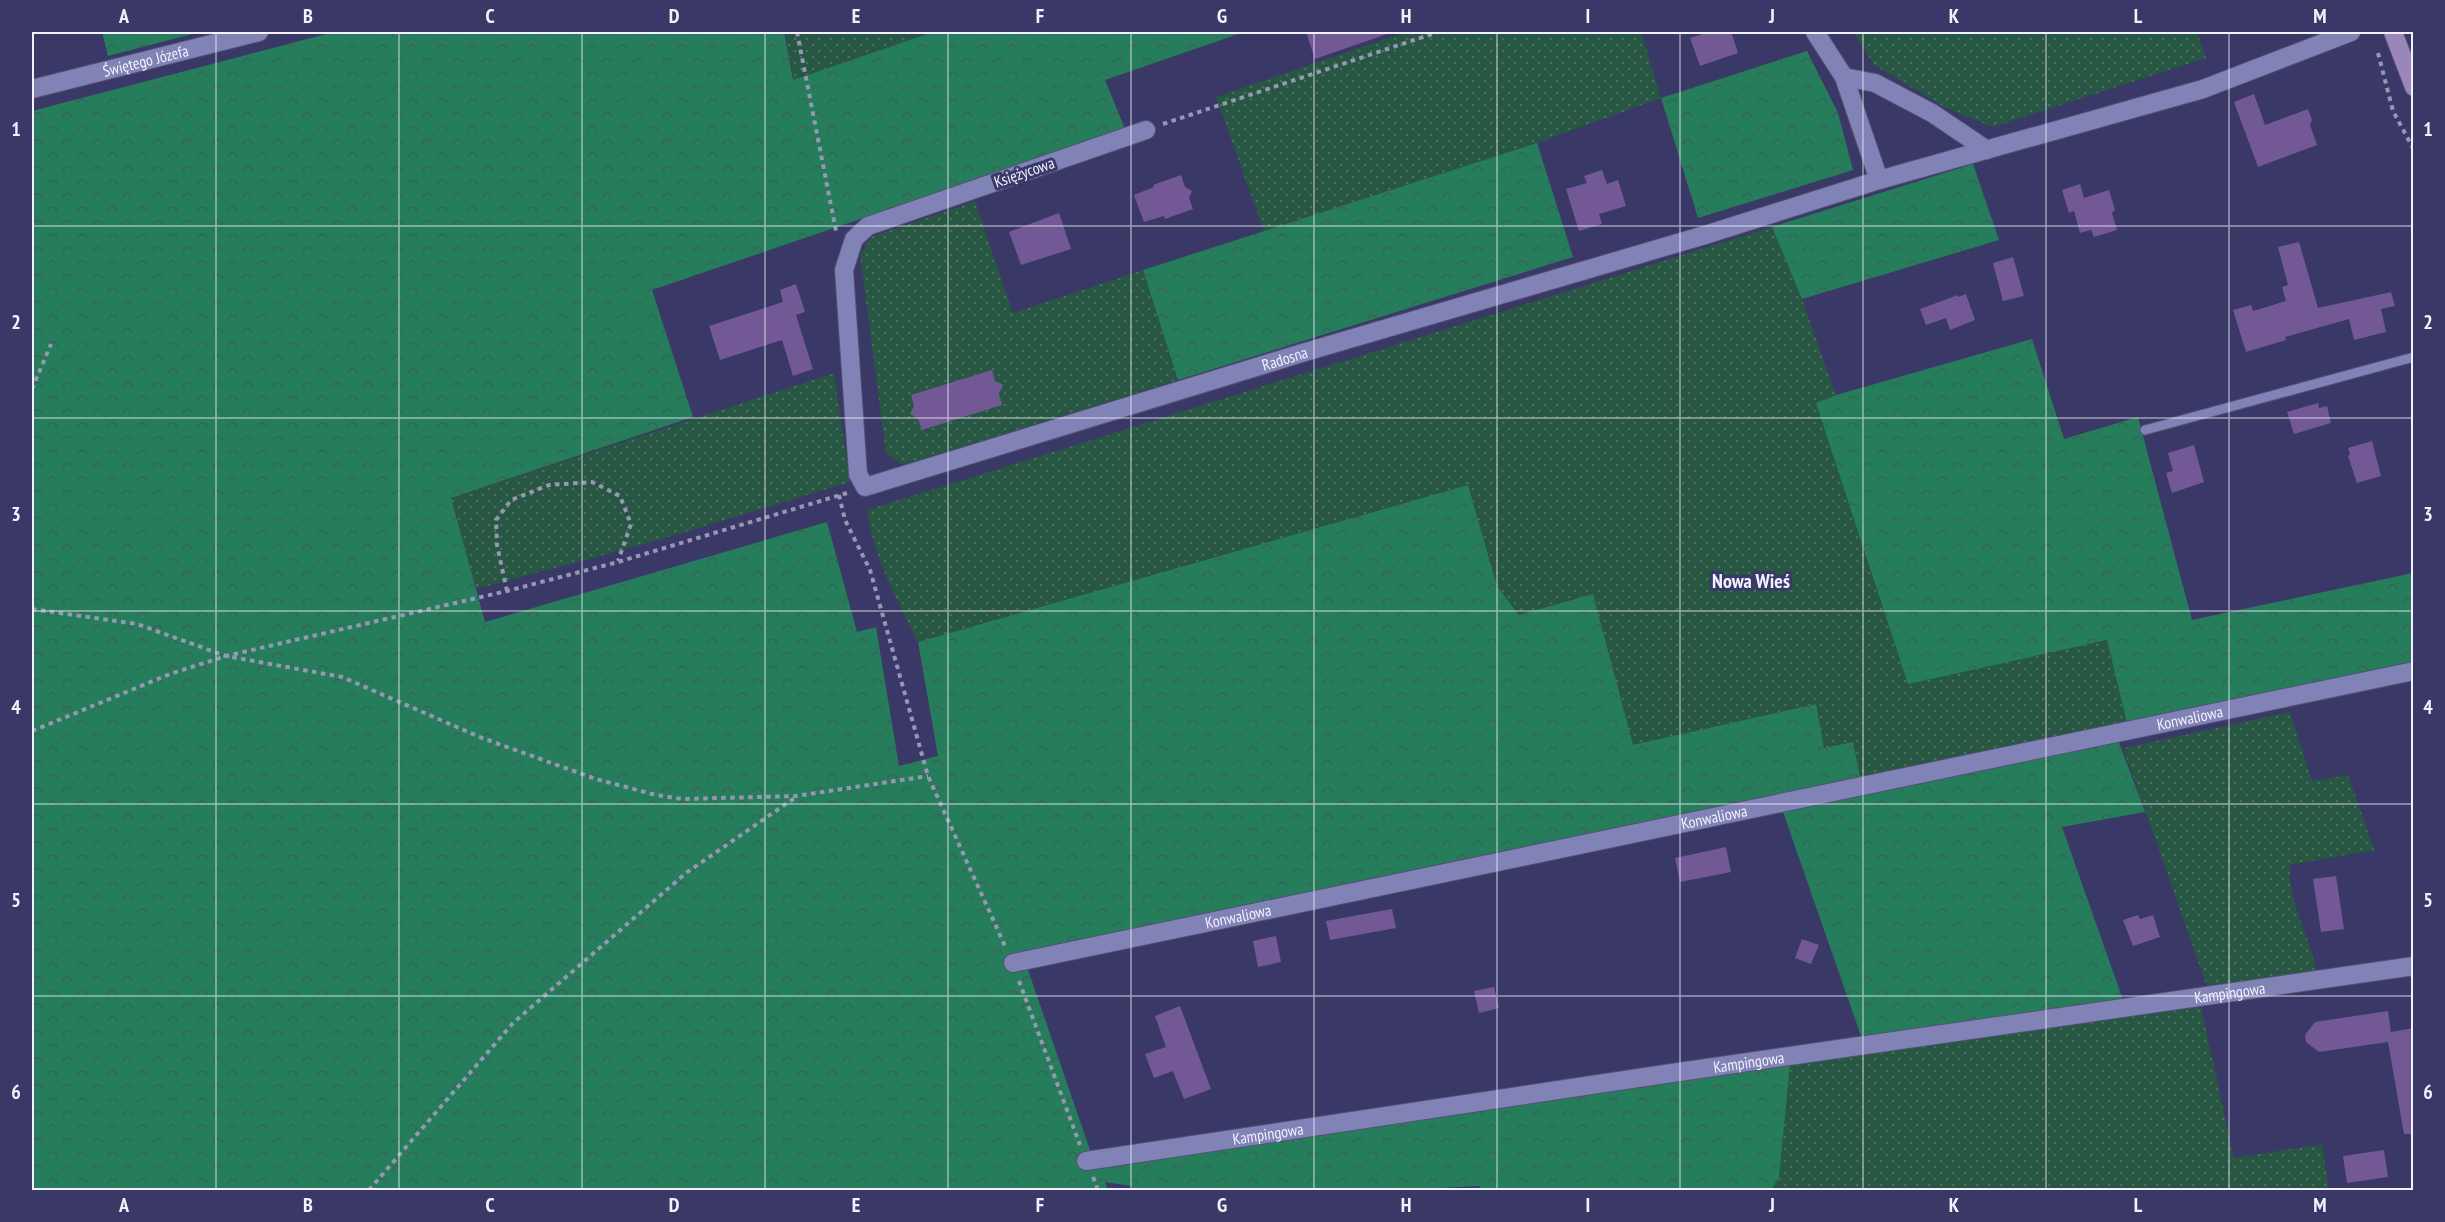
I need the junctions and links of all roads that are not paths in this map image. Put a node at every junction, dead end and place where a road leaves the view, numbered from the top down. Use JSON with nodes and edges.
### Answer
{"nodes":[{"id":1,"x":259,"y":32,"type":"edge"},
{"id":2,"x":1815,"y":32,"type":"edge"},
{"id":3,"x":2351,"y":32,"type":"edge"},
{"id":4,"x":2393,"y":32,"type":"edge"},
{"id":5,"x":1844,"y":76,"type":"junction"},
{"id":6,"x":2414,"y":87,"type":"edge"},
{"id":7,"x":32,"y":89,"type":"edge"},
{"id":8,"x":1146,"y":130,"type":"road end"},
{"id":9,"x":1987,"y":150,"type":"junction"},
{"id":10,"x":1879,"y":180,"type":"junction"},
{"id":11,"x":2414,"y":357,"type":"edge"},
{"id":12,"x":2145,"y":430,"type":"dead end"},
{"id":13,"x":865,"y":487,"type":"joint"},
{"id":14,"x":2414,"y":671,"type":"edge"},
{"id":15,"x":1013,"y":963,"type":"road end"},
{"id":16,"x":2414,"y":966,"type":"edge"},
{"id":17,"x":1086,"y":1161,"type":"road end"}],
"edges":[{"from":1,"to":7,"type":"street","name":"Świętego Józefa"},
{"from":2,"to":5,"type":"street"},
{"from":3,"to":9,"type":"street","name":"Radosna"},
{"from":4,"to":6,"type":"main road"},
{"from":5,"to":9,"type":"street"},
{"from":5,"to":10,"type":"street"},
{"from":8,"to":13,"type":"street","name":"Księżycowa"},
{"from":9,"to":10,"type":"street","name":"Radosna"},
{"from":10,"to":13,"type":"street","name":"Radosna"},
{"from":11,"to":12,"type":"lane"},
{"from":14,"to":15,"type":"street","name":"Konwaliowa"},
{"from":16,"to":17,"type":"street","name":"Kampingowa"}]}
